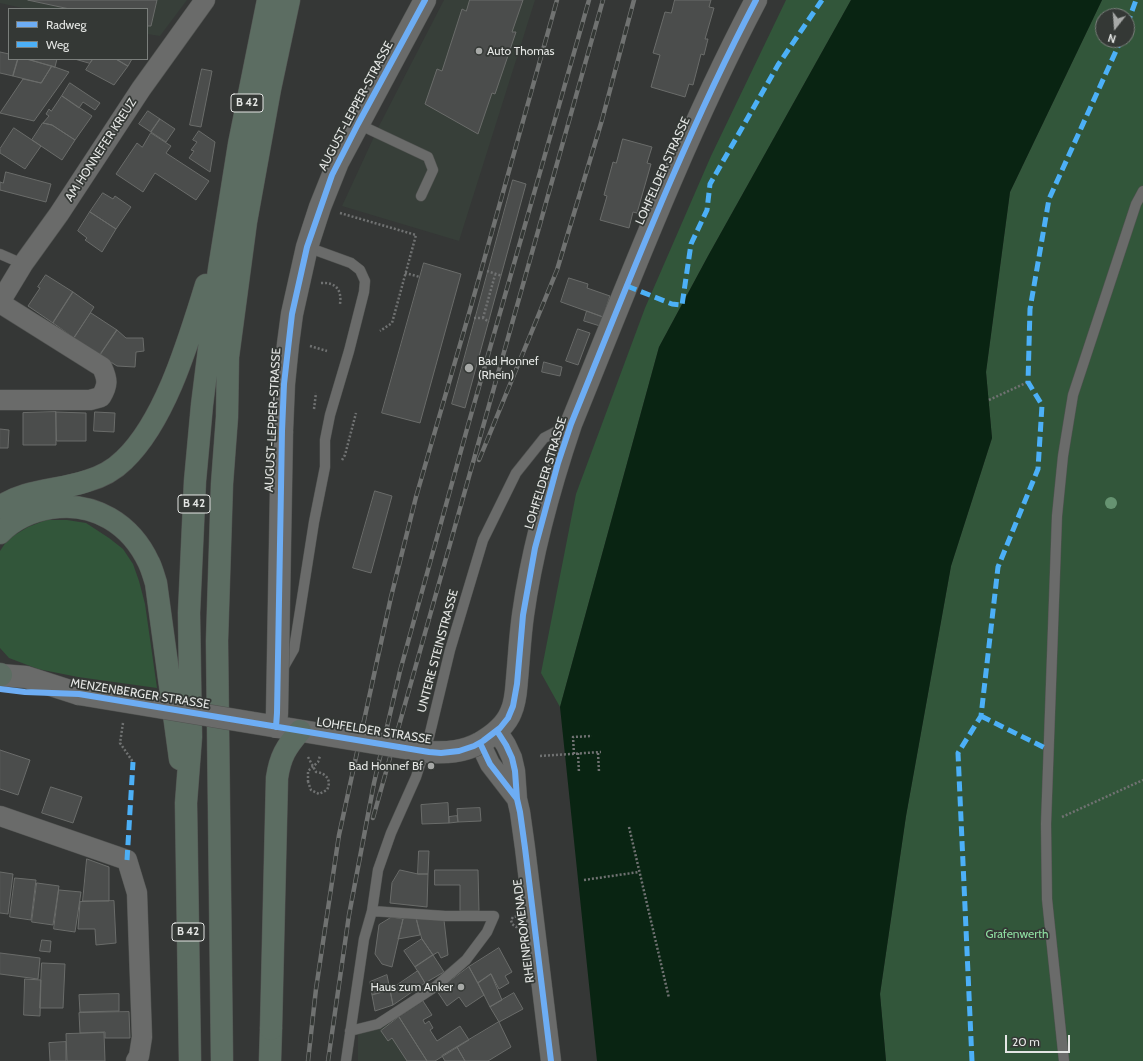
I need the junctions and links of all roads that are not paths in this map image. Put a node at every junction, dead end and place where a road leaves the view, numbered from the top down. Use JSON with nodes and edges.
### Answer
{"nodes":[{"id":1,"x":205,"y":0,"type":"edge"},
{"id":2,"x":268,"y":0,"type":"edge"},
{"id":3,"x":289,"y":0,"type":"edge"},
{"id":4,"x":302,"y":0,"type":"edge"},
{"id":5,"x":425,"y":0,"type":"edge"},
{"id":6,"x":756,"y":0,"type":"edge"},
{"id":7,"x":358,"y":124,"type":"junction"},
{"id":8,"x":1143,"y":191,"type":"edge"},
{"id":9,"x":421,"y":196,"type":"dead end"},
{"id":10,"x":229,"y":207,"type":"junction"},
{"id":11,"x":307,"y":247,"type":"junction"},
{"id":12,"x":0,"y":254,"type":"edge"},
{"id":13,"x":23,"y":264,"type":"junction"},
{"id":14,"x":0,"y":303,"type":"edge"},
{"id":15,"x":0,"y":400,"type":"edge"},
{"id":16,"x":227,"y":417,"type":"junction"},
{"id":17,"x":571,"y":424,"type":"junction"},
{"id":18,"x":0,"y":507,"type":"edge"},
{"id":19,"x":0,"y":533,"type":"edge"},
{"id":20,"x":0,"y":678,"type":"edge"},
{"id":21,"x":272,"y":686,"type":"dead end"},
{"id":22,"x":276,"y":727,"type":"junction"},
{"id":23,"x":300,"y":731,"type":"junction"},
{"id":24,"x":488,"y":737,"type":"junction"},
{"id":25,"x":186,"y":803,"type":"junction"},
{"id":26,"x":0,"y":816,"type":"edge"},
{"id":27,"x":372,"y":911,"type":"junction"},
{"id":28,"x":350,"y":1030,"type":"junction"},
{"id":29,"x":136,"y":1061,"type":"edge"},
{"id":30,"x":190,"y":1061,"type":"edge"},
{"id":31,"x":222,"y":1061,"type":"edge"},
{"id":32,"x":270,"y":1061,"type":"edge"},
{"id":33,"x":346,"y":1061,"type":"edge"},
{"id":34,"x":551,"y":1061,"type":"edge"},
{"id":35,"x":1064,"y":1061,"type":"edge"}],
"edges":[{"from":1,"to":13,"type":"street","name":"AM HONNEFER KREUZ"},
{"from":2,"to":10,"type":"highway","number":"B 42"},
{"from":3,"to":16,"type":"highway","number":"B 42"},
{"from":4,"to":16,"type":"highway"},
{"from":5,"to":7,"type":"main road","name":"AUGUST-LEPPER-STRASSE"},
{"from":6,"to":17,"type":"main road","name":"LOHFELDER STRASSE"},
{"from":7,"to":9,"type":"lane"},
{"from":7,"to":11,"type":"main road","name":"AUGUST-LEPPER-STRASSE"},
{"from":8,"to":35,"type":"lane"},
{"from":10,"to":18,"type":"highway"},
{"from":10,"to":25,"type":"highway","number":"B 42"},
{"from":11,"to":21,"type":"lane"},
{"from":11,"to":22,"type":"main road","name":"AUGUST-LEPPER-STRASSE","bridge":true},
{"from":12,"to":13,"type":"lane"},
{"from":13,"to":14,"type":"street","name":"AM HONNEFER KREUZ"},
{"from":14,"to":15,"type":"street","name":"AM HONNEFER KREUZ"},
{"from":16,"to":31,"type":"highway","number":"B 42"},
{"from":17,"to":24,"type":"main road","name":"LOHFELDER STRASSE"},
{"from":17,"to":27,"type":"lane","name":"UNTERE STEINSTRASSE"},
{"from":19,"to":25,"type":"highway"},
{"from":20,"to":22,"type":"main road","name":"MENZENBERGER STRASSE","bridge":true},
{"from":22,"to":23,"type":"main road","name":"LOHFELDER STRASSE","bridge":true},
{"from":23,"to":24,"type":"main road","name":"LOHFELDER STRASSE","bridge":true},
{"from":23,"to":32,"type":"highway","bridge":true},
{"from":24,"to":34,"type":"street","name":"RHEINPROMENADE"},
{"from":25,"to":30,"type":"highway","number":"B 42"},
{"from":26,"to":29,"type":"street"},
{"from":27,"to":28,"type":"lane","name":"UNTERE STEINSTRASSE"},
{"from":27,"to":28,"type":"lane"},
{"from":28,"to":33,"type":"lane","name":"UNTERE STEINSTRASSE"}]}
